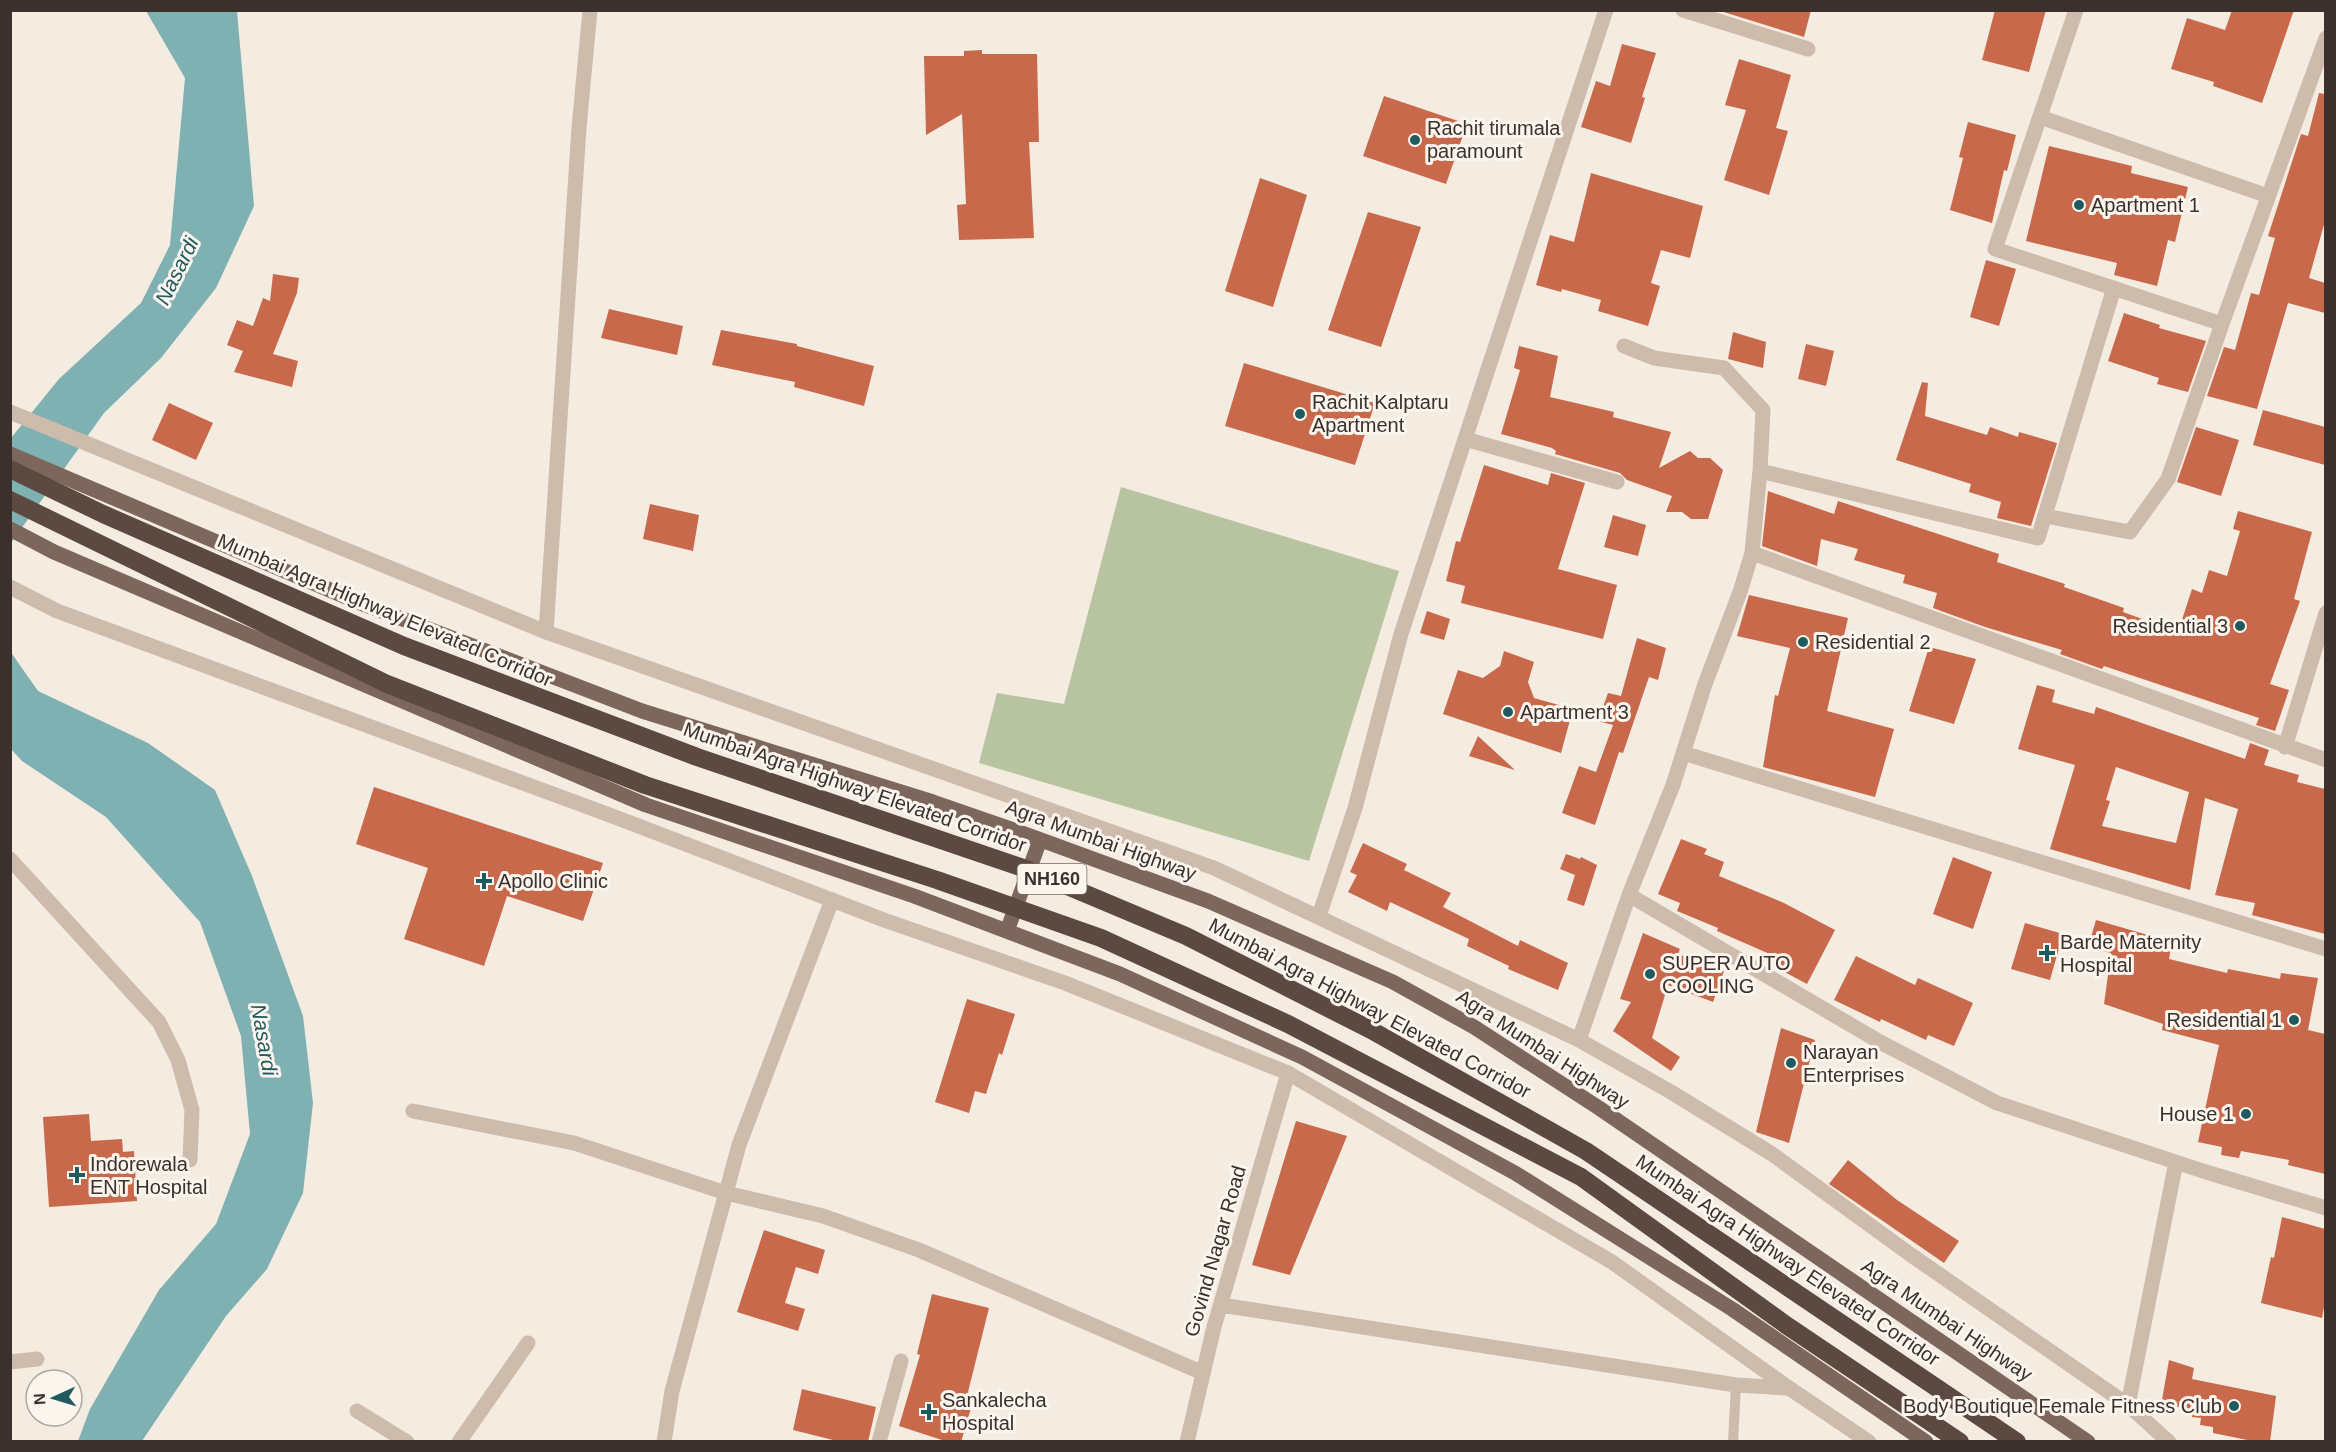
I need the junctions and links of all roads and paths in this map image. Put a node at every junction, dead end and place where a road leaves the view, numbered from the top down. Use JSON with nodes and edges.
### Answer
{"nodes":[{"id":1,"x":590,"y":10,"type":"edge"},
{"id":2,"x":1606,"y":10,"type":"edge"},
{"id":3,"x":1683,"y":10,"type":"edge"},
{"id":4,"x":2076,"y":10,"type":"edge"},
{"id":5,"x":2325,"y":38,"type":"edge"},
{"id":6,"x":1808,"y":49,"type":"dead end"},
{"id":7,"x":2040,"y":117,"type":"junction"},
{"id":8,"x":2268,"y":196,"type":"junction"},
{"id":9,"x":2114,"y":288,"type":"junction"},
{"id":10,"x":2222,"y":324,"type":"junction"},
{"id":11,"x":1624,"y":346,"type":"dead end"},
{"id":12,"x":11,"y":413,"type":"edge"},
{"id":13,"x":1465,"y":439,"type":"junction"},
{"id":14,"x":10,"y":454,"type":"edge"},
{"id":15,"x":10,"y":469,"type":"edge"},
{"id":16,"x":1760,"y":471,"type":"junction"},
{"id":17,"x":1617,"y":482,"type":"dead end"},
{"id":18,"x":10,"y":500,"type":"edge"},
{"id":19,"x":2045,"y":516,"type":"junction"},
{"id":20,"x":10,"y":529,"type":"edge"},
{"id":21,"x":1752,"y":553,"type":"junction"},
{"id":22,"x":10,"y":587,"type":"edge"},
{"id":23,"x":2325,"y":613,"type":"edge"},
{"id":24,"x":546,"y":632,"type":"junction"},
{"id":25,"x":2285,"y":747,"type":"junction"},
{"id":26,"x":1683,"y":753,"type":"junction"},
{"id":27,"x":2325,"y":760,"type":"edge"},
{"id":28,"x":1040,"y":840,"type":"junction"},
{"id":29,"x":10,"y":859,"type":"edge"},
{"id":30,"x":1629,"y":895,"type":"junction"},
{"id":31,"x":832,"y":900,"type":"junction"},
{"id":32,"x":1319,"y":916,"type":"junction"},
{"id":33,"x":1006,"y":931,"type":"junction"},
{"id":34,"x":2325,"y":949,"type":"edge"},
{"id":35,"x":1579,"y":1040,"type":"junction"},
{"id":36,"x":1288,"y":1073,"type":"junction"},
{"id":37,"x":413,"y":1111,"type":"dead end"},
{"id":38,"x":190,"y":1160,"type":"dead end"},
{"id":39,"x":2176,"y":1162,"type":"junction"},
{"id":40,"x":726,"y":1193,"type":"junction"},
{"id":41,"x":2325,"y":1208,"type":"edge"},
{"id":42,"x":1221,"y":1305,"type":"junction"},
{"id":43,"x":528,"y":1342,"type":"dead end"},
{"id":44,"x":37,"y":1359,"type":"dead end"},
{"id":45,"x":901,"y":1361,"type":"dead end"},
{"id":46,"x":10,"y":1362,"type":"edge"},
{"id":47,"x":1203,"y":1373,"type":"junction"},
{"id":48,"x":1736,"y":1385,"type":"junction"},
{"id":49,"x":1789,"y":1388,"type":"junction"},
{"id":50,"x":2128,"y":1406,"type":"junction"},
{"id":51,"x":357,"y":1411,"type":"dead end"},
{"id":52,"x":407,"y":1442,"type":"edge"},
{"id":53,"x":459,"y":1442,"type":"edge"},
{"id":54,"x":664,"y":1442,"type":"edge"},
{"id":55,"x":879,"y":1442,"type":"edge"},
{"id":56,"x":1187,"y":1442,"type":"edge"},
{"id":57,"x":1733,"y":1442,"type":"edge"},
{"id":58,"x":1869,"y":1442,"type":"edge"},
{"id":59,"x":1926,"y":1442,"type":"edge"},
{"id":60,"x":1960,"y":1442,"type":"edge"},
{"id":61,"x":2017,"y":1442,"type":"edge"},
{"id":62,"x":2088,"y":1442,"type":"edge"},
{"id":63,"x":2169,"y":1442,"type":"edge"}],
"edges":[{"from":1,"to":24,"type":"street"},
{"from":2,"to":13,"type":"street"},
{"from":3,"to":6,"type":"street"},
{"from":4,"to":7,"type":"street"},
{"from":5,"to":8,"type":"street"},
{"from":7,"to":8,"type":"street"},
{"from":7,"to":9,"type":"street"},
{"from":8,"to":10,"type":"street"},
{"from":9,"to":10,"type":"street"},
{"from":9,"to":19,"type":"street"},
{"from":10,"to":19,"type":"street"},
{"from":11,"to":16,"type":"street"},
{"from":12,"to":24,"type":"street"},
{"from":13,"to":17,"type":"street"},
{"from":13,"to":32,"type":"street"},
{"from":14,"to":28,"type":"main road","name":"Agra Mumbai Highway"},
{"from":15,"to":61,"type":"highway","name":"Mumbai Agra Highway Elevated Corridor","number":"NH160"},
{"from":16,"to":19,"type":"street"},
{"from":16,"to":21,"type":"street"},
{"from":18,"to":60,"type":"highway","number":"NH160"},
{"from":20,"to":33,"type":"main road"},
{"from":21,"to":25,"type":"street"},
{"from":21,"to":26,"type":"street"},
{"from":22,"to":31,"type":"street"},
{"from":23,"to":25,"type":"street"},
{"from":24,"to":32,"type":"street"},
{"from":25,"to":27,"type":"street"},
{"from":26,"to":30,"type":"street"},
{"from":26,"to":34,"type":"street"},
{"from":28,"to":33,"type":"main road"},
{"from":28,"to":62,"type":"main road","name":"Agra Mumbai Highway"},
{"from":29,"to":38,"type":"street"},
{"from":30,"to":35,"type":"street"},
{"from":30,"to":39,"type":"street"},
{"from":31,"to":36,"type":"street"},
{"from":31,"to":40,"type":"street"},
{"from":32,"to":35,"type":"street"},
{"from":33,"to":59,"type":"main road"},
{"from":35,"to":50,"type":"street"},
{"from":36,"to":42,"type":"street","name":"Govind Nagar Road"},
{"from":36,"to":49,"type":"street"},
{"from":37,"to":40,"type":"street"},
{"from":39,"to":41,"type":"street"},
{"from":39,"to":50,"type":"street"},
{"from":40,"to":47,"type":"street"},
{"from":40,"to":54,"type":"street"},
{"from":42,"to":47,"type":"street","name":"Govind Nagar Road"},
{"from":42,"to":48,"type":"street"},
{"from":43,"to":53,"type":"street"},
{"from":44,"to":46,"type":"street"},
{"from":45,"to":55,"type":"street"},
{"from":47,"to":56,"type":"street","name":"Govind Nagar Road"},
{"from":48,"to":49,"type":"street"},
{"from":48,"to":57,"type":"lane"},
{"from":49,"to":58,"type":"street"},
{"from":50,"to":63,"type":"street"},
{"from":51,"to":52,"type":"street"}]}
